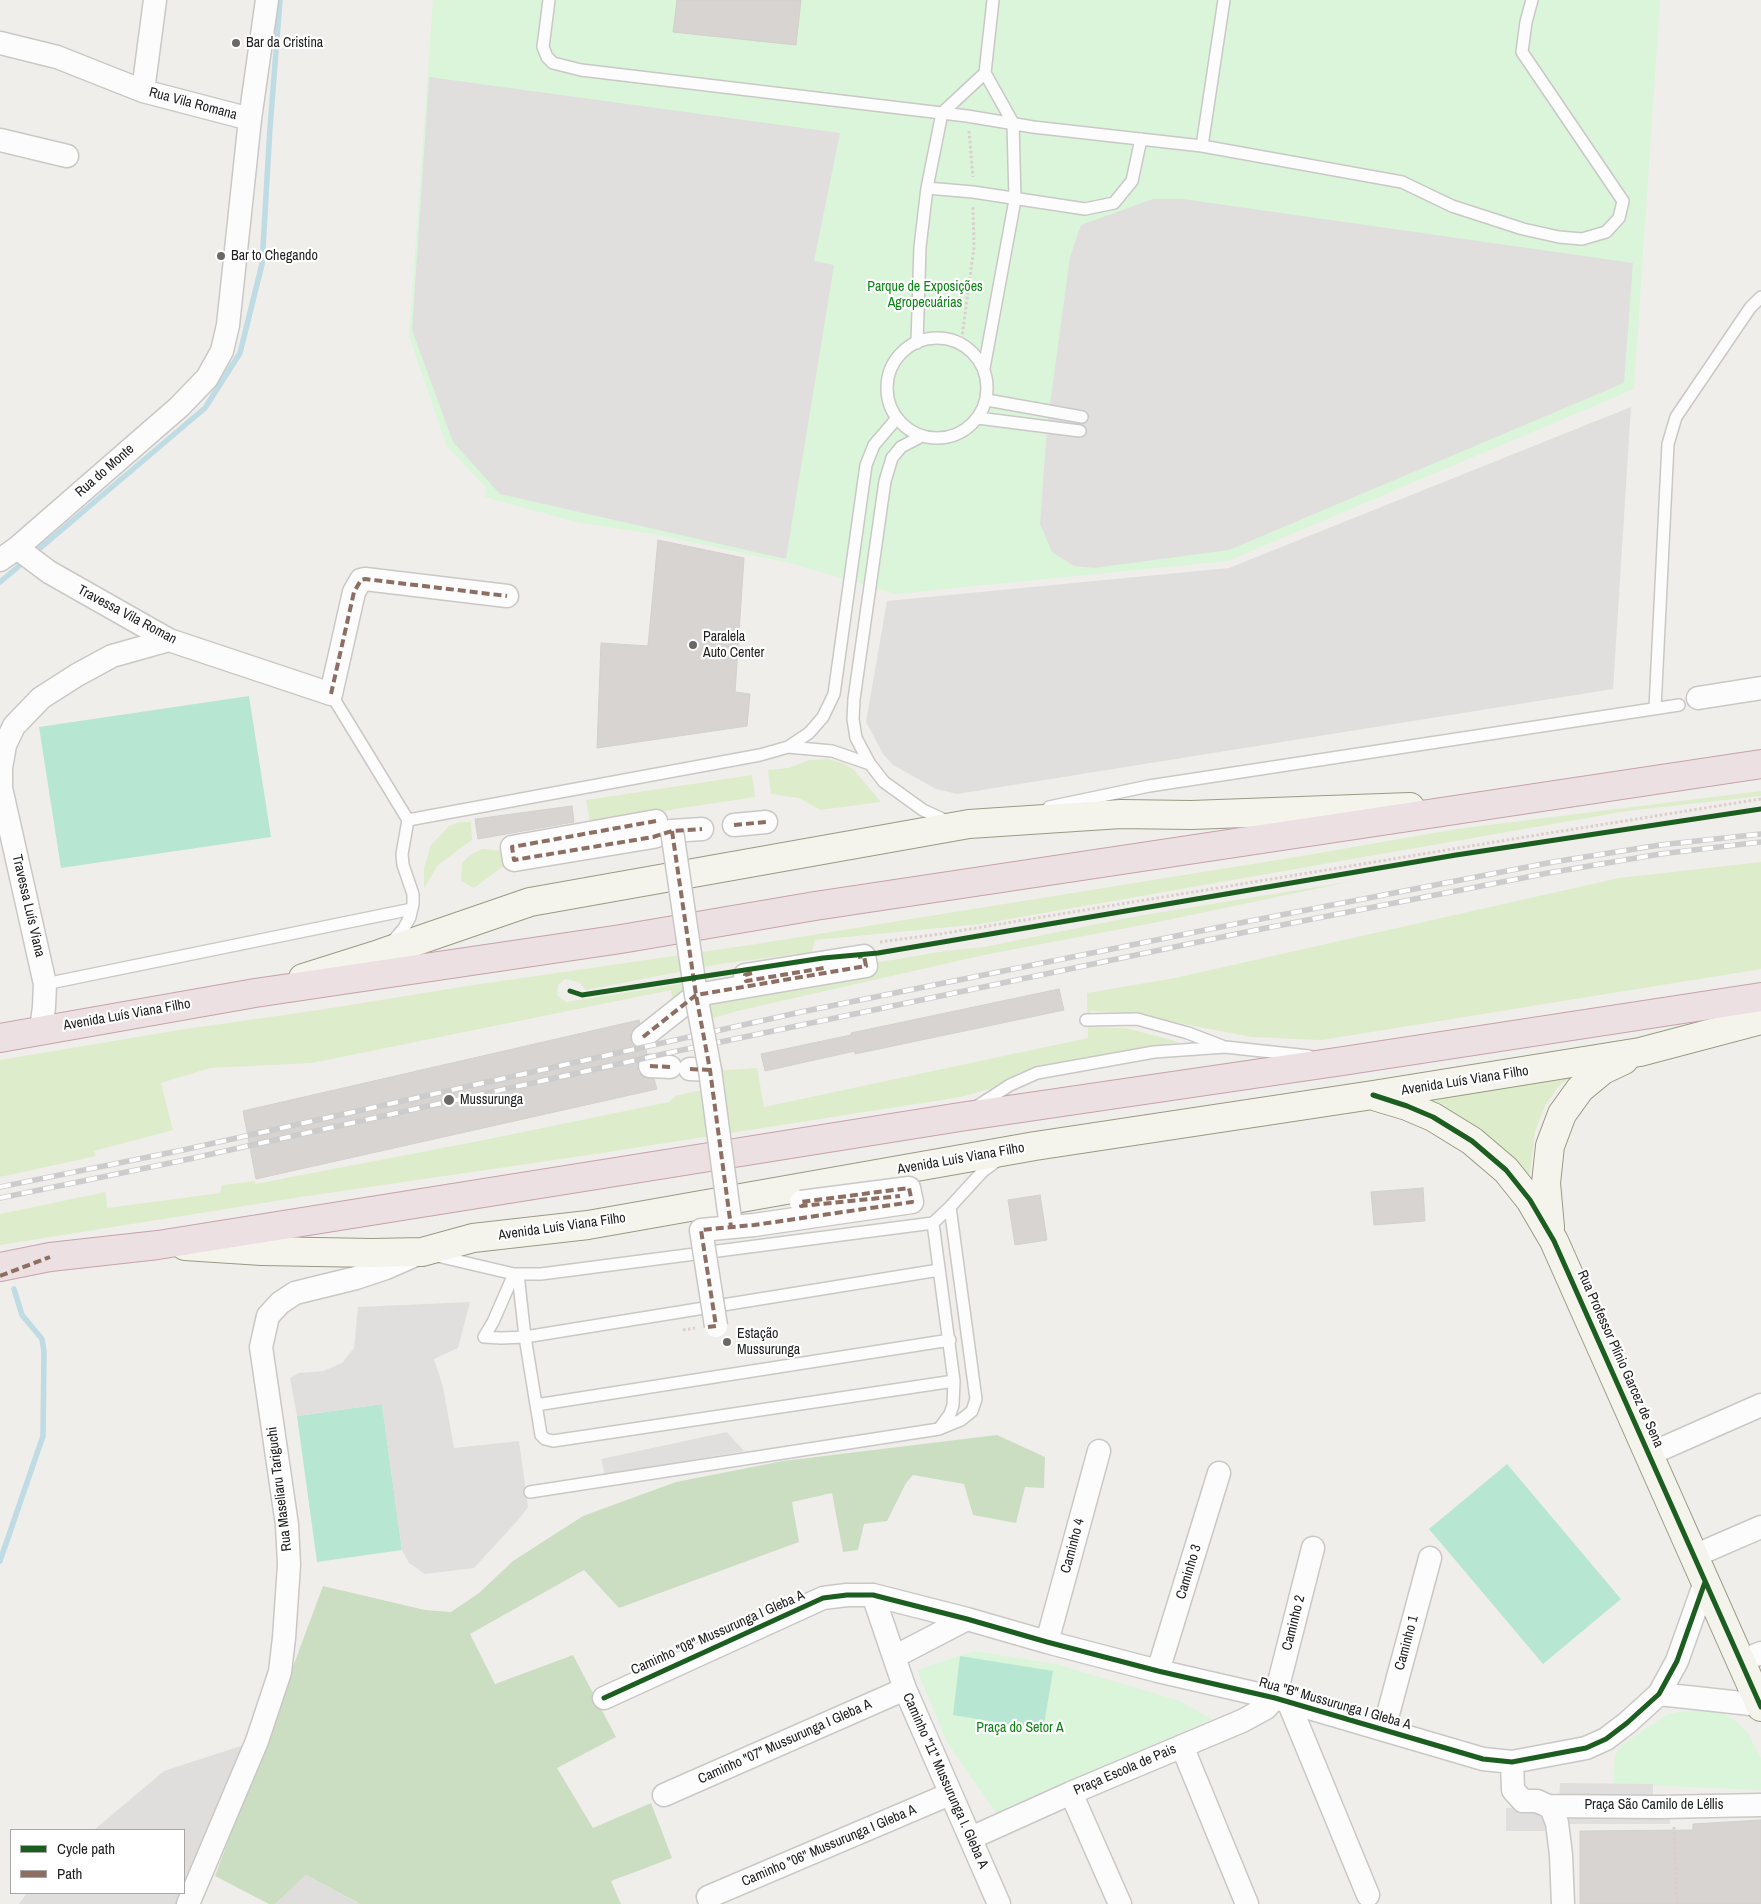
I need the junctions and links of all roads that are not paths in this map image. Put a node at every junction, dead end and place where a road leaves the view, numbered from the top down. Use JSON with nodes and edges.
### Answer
{"nodes":[{"id":1,"x":155,"y":0,"type":"edge"},
{"id":2,"x":267,"y":0,"type":"edge"},
{"id":3,"x":549,"y":0,"type":"edge"},
{"id":4,"x":993,"y":0,"type":"edge"},
{"id":5,"x":1224,"y":0,"type":"edge"},
{"id":6,"x":1532,"y":0,"type":"edge"},
{"id":7,"x":0,"y":43,"type":"edge"},
{"id":8,"x":985,"y":73,"type":"junction"},
{"id":9,"x":143,"y":91,"type":"junction"},
{"id":10,"x":942,"y":113,"type":"junction"},
{"id":11,"x":250,"y":119,"type":"junction"},
{"id":12,"x":1013,"y":124,"type":"junction"},
{"id":13,"x":1141,"y":139,"type":"junction"},
{"id":14,"x":0,"y":140,"type":"edge"},
{"id":15,"x":1202,"y":146,"type":"junction"},
{"id":16,"x":67,"y":156,"type":"dead end"},
{"id":17,"x":926,"y":188,"type":"junction"},
{"id":18,"x":1015,"y":200,"type":"junction"},
{"id":19,"x":1761,"y":296,"type":"edge"},
{"id":20,"x":917,"y":343,"type":"junction"},
{"id":21,"x":984,"y":368,"type":"junction"},
{"id":22,"x":207,"y":378,"type":"joint"},
{"id":23,"x":987,"y":400,"type":"junction"},
{"id":24,"x":1082,"y":416,"type":"dead end"},
{"id":25,"x":897,"y":418,"type":"junction"},
{"id":26,"x":978,"y":418,"type":"junction"},
{"id":27,"x":1080,"y":431,"type":"dead end"},
{"id":28,"x":922,"y":436,"type":"junction"},
{"id":29,"x":22,"y":558,"type":"edge"},
{"id":30,"x":507,"y":596,"type":"dead end"},
{"id":31,"x":168,"y":640,"type":"junction"},
{"id":32,"x":1761,"y":688,"type":"edge"},
{"id":33,"x":331,"y":694,"type":"junction"},
{"id":34,"x":1688,"y":701,"type":"joint"},
{"id":35,"x":1655,"y":708,"type":"junction"},
{"id":36,"x":788,"y":747,"type":"junction"},
{"id":37,"x":870,"y":764,"type":"junction"},
{"id":38,"x":1761,"y":764,"type":"edge"},
{"id":39,"x":1512,"y":803,"type":"junction"},
{"id":40,"x":408,"y":820,"type":"junction"},
{"id":41,"x":766,"y":822,"type":"dead end"},
{"id":42,"x":963,"y":825,"type":"junction"},
{"id":43,"x":664,"y":826,"type":"junction"},
{"id":44,"x":734,"y":826,"type":"dead end"},
{"id":45,"x":702,"y":828,"type":"dead end"},
{"id":46,"x":412,"y":909,"type":"junction"},
{"id":47,"x":379,"y":954,"type":"junction"},
{"id":48,"x":824,"y":968,"type":"dead end"},
{"id":49,"x":45,"y":984,"type":"junction"},
{"id":50,"x":255,"y":993,"type":"junction"},
{"id":51,"x":696,"y":995,"type":"junction"},
{"id":52,"x":1761,"y":997,"type":"edge"},
{"id":53,"x":1086,"y":1020,"type":"dead end"},
{"id":54,"x":1761,"y":1020,"type":"edge"},
{"id":55,"x":40,"y":1030,"type":"junction"},
{"id":56,"x":1188,"y":1033,"type":"junction"},
{"id":57,"x":643,"y":1037,"type":"dead end"},
{"id":58,"x":0,"y":1038,"type":"edge"},
{"id":59,"x":1225,"y":1047,"type":"junction"},
{"id":60,"x":1188,"y":1051,"type":"junction"},
{"id":61,"x":1640,"y":1052,"type":"junction"},
{"id":62,"x":1343,"y":1061,"type":"junction"},
{"id":63,"x":1373,"y":1095,"type":"junction"},
{"id":64,"x":960,"y":1117,"type":"junction"},
{"id":65,"x":1035,"y":1146,"type":"junction"},
{"id":66,"x":900,"y":1196,"type":"dead end"},
{"id":67,"x":950,"y":1208,"type":"junction"},
{"id":68,"x":933,"y":1223,"type":"junction"},
{"id":69,"x":731,"y":1226,"type":"junction"},
{"id":70,"x":1551,"y":1234,"type":"junction"},
{"id":71,"x":158,"y":1245,"type":"junction"},
{"id":72,"x":422,"y":1252,"type":"junction"},
{"id":73,"x":0,"y":1267,"type":"edge"},
{"id":74,"x":940,"y":1270,"type":"junction"},
{"id":75,"x":516,"y":1274,"type":"junction"},
{"id":76,"x":708,"y":1327,"type":"dead end"},
{"id":77,"x":525,"y":1337,"type":"junction"},
{"id":78,"x":950,"y":1340,"type":"junction"},
{"id":79,"x":954,"y":1381,"type":"junction"},
{"id":80,"x":536,"y":1405,"type":"junction"},
{"id":81,"x":1761,"y":1405,"type":"edge"},
{"id":82,"x":939,"y":1429,"type":"junction"},
{"id":83,"x":1099,"y":1451,"type":"dead end"},
{"id":84,"x":1650,"y":1454,"type":"junction"},
{"id":85,"x":1219,"y":1473,"type":"dead end"},
{"id":86,"x":530,"y":1492,"type":"dead end"},
{"id":87,"x":1761,"y":1527,"type":"edge"},
{"id":88,"x":1314,"y":1548,"type":"dead end"},
{"id":89,"x":1694,"y":1556,"type":"junction"},
{"id":90,"x":1430,"y":1558,"type":"dead end"},
{"id":91,"x":1706,"y":1582,"type":"junction"},
{"id":92,"x":873,"y":1595,"type":"junction"},
{"id":93,"x":967,"y":1618,"type":"junction"},
{"id":94,"x":1047,"y":1642,"type":"junction"},
{"id":95,"x":894,"y":1657,"type":"junction"},
{"id":96,"x":1751,"y":1657,"type":"edge"},
{"id":97,"x":1158,"y":1671,"type":"junction"},
{"id":98,"x":905,"y":1689,"type":"junction"},
{"id":99,"x":1659,"y":1694,"type":"junction"},
{"id":100,"x":604,"y":1698,"type":"dead end"},
{"id":101,"x":1281,"y":1700,"type":"junction"},
{"id":102,"x":1761,"y":1706,"type":"edge"},
{"id":103,"x":1384,"y":1729,"type":"junction"},
{"id":104,"x":1182,"y":1746,"type":"junction"},
{"id":105,"x":1512,"y":1762,"type":"junction"},
{"id":106,"x":1071,"y":1793,"type":"junction"},
{"id":107,"x":950,"y":1794,"type":"junction"},
{"id":108,"x":664,"y":1795,"type":"dead end"},
{"id":109,"x":1761,"y":1805,"type":"edge"},
{"id":110,"x":1548,"y":1806,"type":"junction"},
{"id":111,"x":971,"y":1838,"type":"junction"},
{"id":112,"x":1368,"y":1895,"type":"dead end"},
{"id":113,"x":708,"y":1897,"type":"dead end"},
{"id":114,"x":993,"y":1902,"type":"edge"},
{"id":115,"x":188,"y":1904,"type":"edge"},
{"id":116,"x":1120,"y":1904,"type":"edge"},
{"id":117,"x":1247,"y":1904,"type":"edge"},
{"id":118,"x":1563,"y":1904,"type":"edge"}],
"edges":[{"from":1,"to":9,"type":"street"},
{"from":2,"to":11,"type":"street"},
{"from":3,"to":10,"type":"lane"},
{"from":4,"to":8,"type":"lane"},
{"from":5,"to":15,"type":"lane"},
{"from":6,"to":15,"type":"lane"},
{"from":7,"to":9,"type":"street","name":"Rua Vila Romana"},
{"from":8,"to":10,"type":"lane"},
{"from":8,"to":12,"type":"lane"},
{"from":9,"to":11,"type":"street","name":"Rua Vila Romana"},
{"from":10,"to":12,"type":"lane"},
{"from":10,"to":17,"type":"lane"},
{"from":11,"to":22,"type":"street","name":"Rua Vila Romana"},
{"from":12,"to":13,"type":"lane"},
{"from":12,"to":18,"type":"lane"},
{"from":13,"to":15,"type":"lane"},
{"from":13,"to":18,"type":"lane"},
{"from":14,"to":16,"type":"street"},
{"from":17,"to":18,"type":"lane"},
{"from":17,"to":20,"type":"lane"},
{"from":18,"to":21,"type":"lane"},
{"from":19,"to":35,"type":"lane"},
{"from":20,"to":21,"type":"lane"},
{"from":20,"to":25,"type":"lane"},
{"from":21,"to":23,"type":"lane"},
{"from":22,"to":29,"type":"street","name":"Rua do Monte"},
{"from":23,"to":24,"type":"lane"},
{"from":23,"to":26,"type":"lane"},
{"from":25,"to":28,"type":"lane"},
{"from":25,"to":36,"type":"lane"},
{"from":26,"to":27,"type":"lane"},
{"from":26,"to":28,"type":"lane"},
{"from":28,"to":37,"type":"lane"},
{"from":29,"to":31,"type":"street","name":"Travessa Vila Roman"},
{"from":30,"to":33,"type":"street"},
{"from":31,"to":33,"type":"street","name":"Travessa Vila Roman"},
{"from":31,"to":49,"type":"street","name":"Travessa Luís Viana"},
{"from":32,"to":34,"type":"street"},
{"from":33,"to":40,"type":"lane"},
{"from":34,"to":35,"type":"lane"},
{"from":35,"to":42,"type":"lane"},
{"from":36,"to":37,"type":"lane"},
{"from":36,"to":40,"type":"lane"},
{"from":37,"to":42,"type":"lane"},
{"from":38,"to":39,"type":"highway","name":"Avenida Luís Viana Filho"},
{"from":39,"to":42,"type":"main road","name":"Avenida Luís Viana Filho"},
{"from":39,"to":50,"type":"highway","name":"Avenida Luís Viana Filho"},
{"from":40,"to":46,"type":"lane"},
{"from":41,"to":44,"type":"street"},
{"from":42,"to":47,"type":"main road","name":"Avenida Luís Viana Filho"},
{"from":43,"to":43,"type":"street"},
{"from":43,"to":45,"type":"street"},
{"from":43,"to":51,"type":"street","bridge":true},
{"from":46,"to":47,"type":"lane"},
{"from":46,"to":49,"type":"lane"},
{"from":47,"to":50,"type":"main road","name":"Avenida Luís Viana Filho"},
{"from":48,"to":51,"type":"street","bridge":true},
{"from":49,"to":55,"type":"street","name":"Travessa Luís Viana"},
{"from":50,"to":55,"type":"highway","name":"Avenida Luís Viana Filho"},
{"from":51,"to":57,"type":"street"},
{"from":51,"to":69,"type":"street","bridge":true},
{"from":52,"to":62,"type":"highway","name":"Avenida Luís Viana Filho"},
{"from":53,"to":56,"type":"lane"},
{"from":54,"to":61,"type":"main road","name":"Avenida Luís Viana Filho"},
{"from":55,"to":58,"type":"highway","name":"Avenida Luís Viana Filho"},
{"from":56,"to":59,"type":"lane"},
{"from":56,"to":60,"type":"lane"},
{"from":59,"to":60,"type":"lane"},
{"from":59,"to":62,"type":"lane"},
{"from":60,"to":64,"type":"lane"},
{"from":61,"to":63,"type":"main road","name":"Avenida Luís Viana Filho"},
{"from":61,"to":70,"type":"main road","name":"Rua Professor Plínio Garcez de Sena"},
{"from":62,"to":64,"type":"highway","name":"Avenida Luís Viana Filho"},
{"from":63,"to":65,"type":"main road","name":"Avenida Luís Viana Filho"},
{"from":63,"to":70,"type":"main road","name":"Rua Professor Plínio Garcez de Sena"},
{"from":64,"to":71,"type":"highway","name":"Avenida Luís Viana Filho"},
{"from":65,"to":67,"type":"lane"},
{"from":65,"to":72,"type":"main road","name":"Avenida Luís Viana Filho"},
{"from":66,"to":69,"type":"street","bridge":true},
{"from":67,"to":68,"type":"lane"},
{"from":67,"to":82,"type":"lane"},
{"from":68,"to":74,"type":"lane"},
{"from":68,"to":75,"type":"lane"},
{"from":69,"to":76,"type":"street","bridge":true},
{"from":70,"to":84,"type":"main road","name":"Rua Professor Plínio Garcez de Sena"},
{"from":71,"to":72,"type":"main road","name":"Avenida Luís Viana Filho"},
{"from":71,"to":73,"type":"highway","name":"Avenida Luís Viana Filho"},
{"from":72,"to":75,"type":"lane"},
{"from":72,"to":115,"type":"street","name":"Rua Maseliaru Tariguchi"},
{"from":74,"to":77,"type":"lane"},
{"from":74,"to":78,"type":"lane"},
{"from":75,"to":77,"type":"lane"},
{"from":75,"to":77,"type":"lane"},
{"from":77,"to":80,"type":"lane"},
{"from":78,"to":79,"type":"lane"},
{"from":78,"to":80,"type":"lane"},
{"from":79,"to":80,"type":"lane"},
{"from":79,"to":82,"type":"lane"},
{"from":81,"to":84,"type":"street"},
{"from":82,"to":86,"type":"lane"},
{"from":83,"to":94,"type":"street","name":"Caminho 4"},
{"from":84,"to":89,"type":"main road","name":"Rua Professor Plínio Garcez de Sena"},
{"from":85,"to":97,"type":"street","name":"Caminho 3"},
{"from":87,"to":89,"type":"street"},
{"from":88,"to":101,"type":"street","name":"Caminho 2"},
{"from":89,"to":91,"type":"main road","name":"Rua Professor Plínio Garcez de Sena"},
{"from":90,"to":103,"type":"street","name":"Caminho 1"},
{"from":91,"to":96,"type":"main road","name":"Rua Professor Plínio Garcez de Sena"},
{"from":91,"to":99,"type":"street","name":"Rua \"B\" Mussurunga I Gleba A"},
{"from":92,"to":93,"type":"street","name":"Rua \"B\" Mussurunga I Gleba A"},
{"from":92,"to":95,"type":"street","name":"Caminho \"11\" Mussurunga I. Gleba A"},
{"from":92,"to":100,"type":"street","name":"Caminho \"08\" Mussurunga I Gleba A"},
{"from":93,"to":94,"type":"street","name":"Rua \"B\" Mussurunga I Gleba A"},
{"from":93,"to":95,"type":"street"},
{"from":94,"to":97,"type":"street","name":"Rua \"B\" Mussurunga I Gleba A"},
{"from":95,"to":98,"type":"street","name":"Caminho \"11\" Mussurunga I. Gleba A"},
{"from":96,"to":102,"type":"main road","name":"Rua Professor Plínio Garcez de Sena"},
{"from":97,"to":101,"type":"street","name":"Rua \"B\" Mussurunga I Gleba A"},
{"from":98,"to":107,"type":"street","name":"Caminho \"11\" Mussurunga I. Gleba A"},
{"from":98,"to":108,"type":"street","name":"Caminho \"07\" Mussurunga I Gleba A"},
{"from":99,"to":102,"type":"street"},
{"from":99,"to":105,"type":"street","name":"Rua \"B\" Mussurunga I Gleba A"},
{"from":101,"to":103,"type":"street","name":"Rua \"B\" Mussurunga I Gleba A"},
{"from":101,"to":104,"type":"street","name":"Praça Escola de Pais"},
{"from":101,"to":112,"type":"street"},
{"from":103,"to":105,"type":"street","name":"Rua \"B\" Mussurunga I Gleba A"},
{"from":104,"to":106,"type":"street","name":"Praça Escola de Pais"},
{"from":104,"to":117,"type":"street"},
{"from":105,"to":110,"type":"street","name":"Praça São Camilo de Léllis"},
{"from":106,"to":111,"type":"street","name":"Praça Escola de Pais"},
{"from":106,"to":116,"type":"street"},
{"from":107,"to":111,"type":"street","name":"Caminho \"11\" Mussurunga I. Gleba A"},
{"from":107,"to":113,"type":"street","name":"Caminho \"06\" Mussurunga I Gleba A"},
{"from":109,"to":110,"type":"street","name":"Praça São Camilo de Léllis"},
{"from":110,"to":118,"type":"street"},
{"from":111,"to":114,"type":"street","name":"Caminho \"11\" Mussurunga I. Gleba A"}]}
